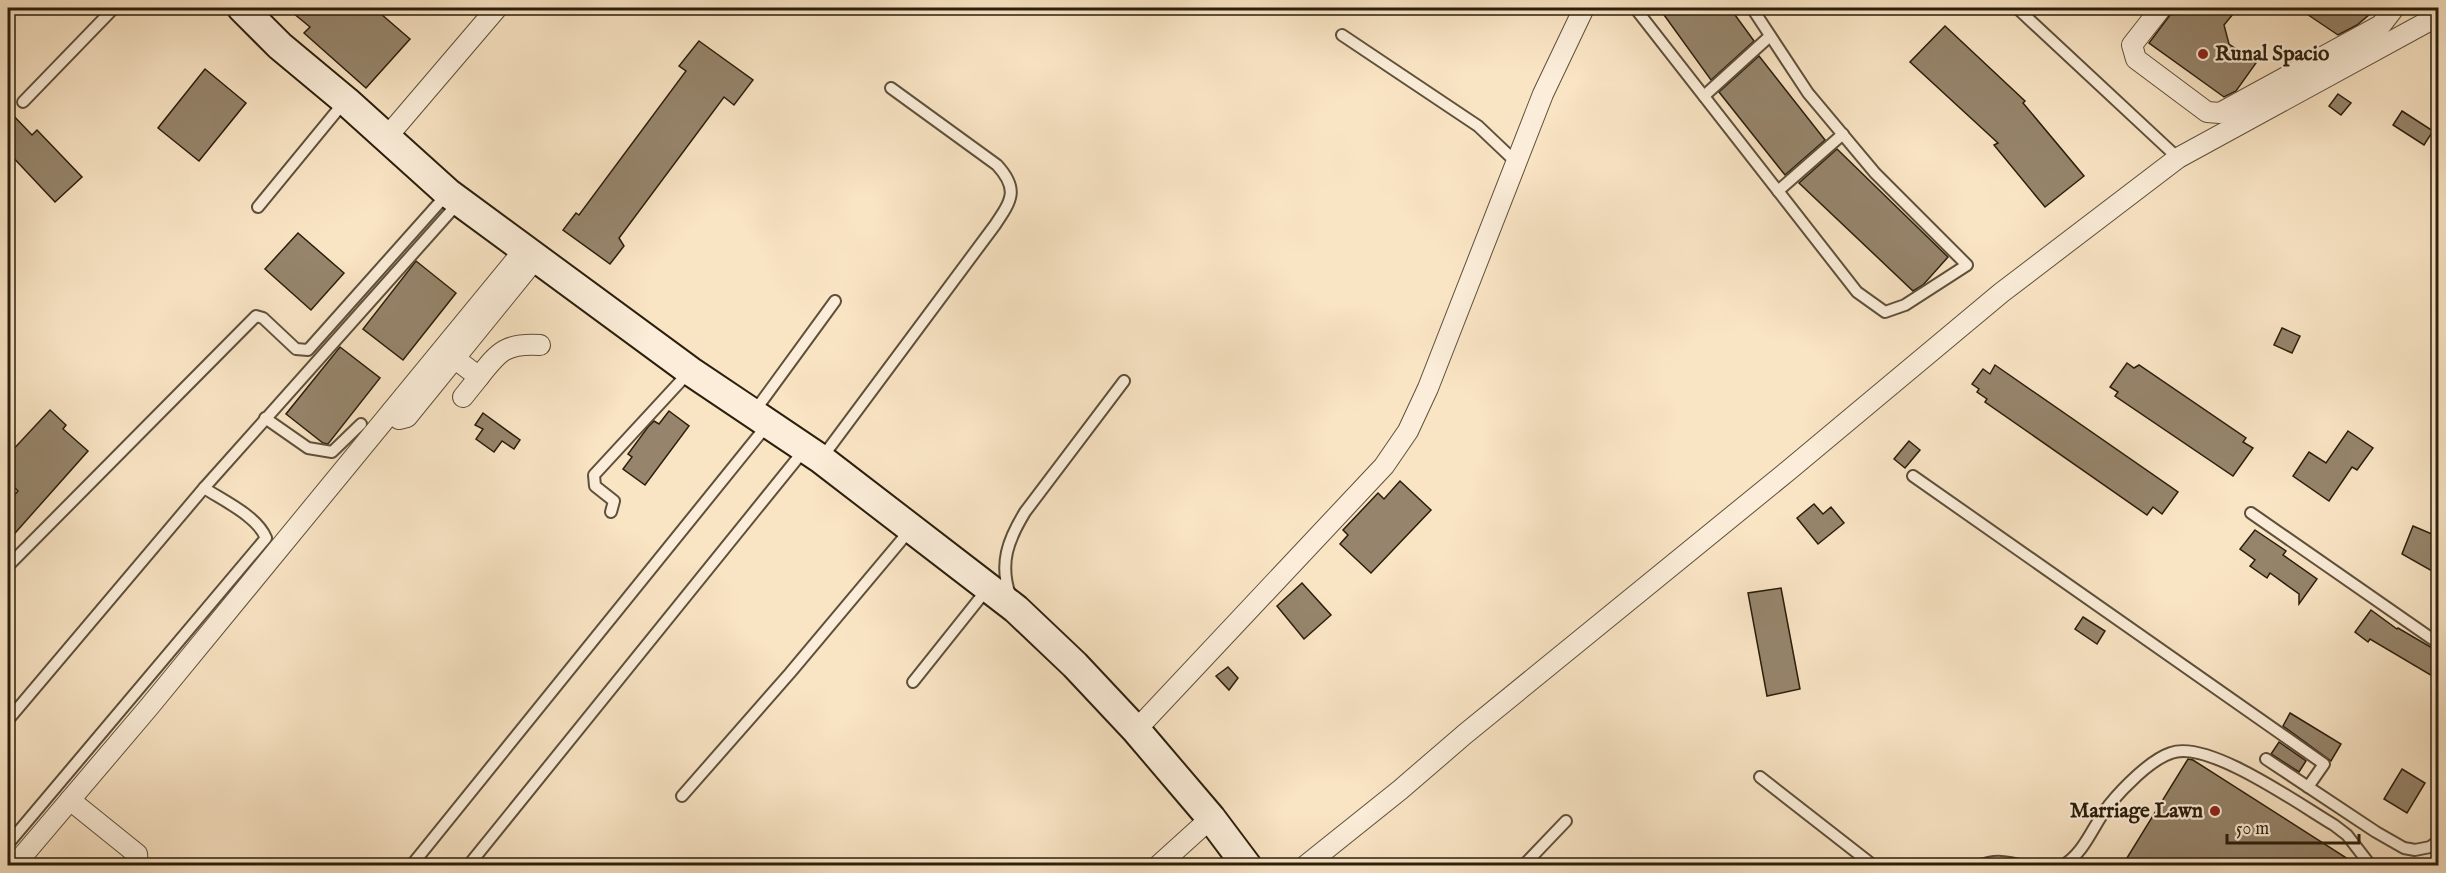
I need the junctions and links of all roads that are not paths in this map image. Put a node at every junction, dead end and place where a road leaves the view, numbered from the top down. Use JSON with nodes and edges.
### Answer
{"nodes":[{"id":1,"x":114,"y":8,"type":"edge"},
{"id":2,"x":242,"y":8,"type":"edge"},
{"id":3,"x":496,"y":8,"type":"edge"},
{"id":4,"x":1584,"y":8,"type":"edge"},
{"id":5,"x":1635,"y":8,"type":"edge"},
{"id":6,"x":1752,"y":8,"type":"edge"},
{"id":7,"x":2017,"y":8,"type":"edge"},
{"id":8,"x":2162,"y":8,"type":"edge"},
{"id":9,"x":2394,"y":8,"type":"edge"},
{"id":10,"x":2433,"y":14,"type":"edge"},
{"id":11,"x":1342,"y":35,"type":"dead end"},
{"id":12,"x":1770,"y":36,"type":"junction"},
{"id":13,"x":891,"y":88,"type":"dead end"},
{"id":14,"x":1704,"y":96,"type":"junction"},
{"id":15,"x":346,"y":101,"type":"junction"},
{"id":16,"x":23,"y":102,"type":"dead end"},
{"id":17,"x":1843,"y":134,"type":"junction"},
{"id":18,"x":386,"y":138,"type":"junction"},
{"id":19,"x":2178,"y":158,"type":"junction"},
{"id":20,"x":1516,"y":163,"type":"junction"},
{"id":21,"x":1778,"y":191,"type":"junction"},
{"id":22,"x":454,"y":198,"type":"junction"},
{"id":23,"x":258,"y":207,"type":"dead end"},
{"id":24,"x":530,"y":254,"type":"junction"},
{"id":25,"x":835,"y":301,"type":"dead end"},
{"id":26,"x":540,"y":345,"type":"dead end"},
{"id":27,"x":448,"y":353,"type":"junction"},
{"id":28,"x":690,"y":371,"type":"junction"},
{"id":29,"x":479,"y":376,"type":"junction"},
{"id":30,"x":1124,"y":381,"type":"dead end"},
{"id":31,"x":464,"y":397,"type":"dead end"},
{"id":32,"x":265,"y":418,"type":"junction"},
{"id":33,"x":761,"y":418,"type":"junction"},
{"id":34,"x":361,"y":424,"type":"dead end"},
{"id":35,"x":813,"y":454,"type":"junction"},
{"id":36,"x":1913,"y":476,"type":"dead end"},
{"id":37,"x":204,"y":488,"type":"junction"},
{"id":38,"x":611,"y":512,"type":"dead end"},
{"id":39,"x":2251,"y":513,"type":"dead end"},
{"id":40,"x":912,"y":527,"type":"junction"},
{"id":41,"x":8,"y":566,"type":"edge"},
{"id":42,"x":988,"y":588,"type":"junction"},
{"id":43,"x":1016,"y":609,"type":"junction"},
{"id":44,"x":2439,"y":643,"type":"edge"},
{"id":45,"x":913,"y":682,"type":"dead end"},
{"id":46,"x":8,"y":720,"type":"edge"},
{"id":47,"x":1136,"y":729,"type":"junction"},
{"id":48,"x":2266,"y":759,"type":"dead end"},
{"id":49,"x":1760,"y":777,"type":"dead end"},
{"id":50,"x":2308,"y":787,"type":"junction"},
{"id":51,"x":682,"y":796,"type":"dead end"},
{"id":52,"x":70,"y":800,"type":"junction"},
{"id":53,"x":1211,"y":818,"type":"junction"},
{"id":54,"x":1566,"y":821,"type":"dead end"},
{"id":55,"x":2439,"y":842,"type":"edge"},
{"id":56,"x":8,"y":844,"type":"edge"},
{"id":57,"x":14,"y":866,"type":"edge"},
{"id":58,"x":138,"y":866,"type":"edge"},
{"id":59,"x":411,"y":866,"type":"edge"},
{"id":60,"x":468,"y":866,"type":"edge"},
{"id":61,"x":1158,"y":866,"type":"edge"},
{"id":62,"x":1247,"y":866,"type":"edge"},
{"id":63,"x":1305,"y":866,"type":"edge"},
{"id":64,"x":1523,"y":866,"type":"edge"},
{"id":65,"x":1874,"y":866,"type":"edge"},
{"id":66,"x":1979,"y":866,"type":"edge"},
{"id":67,"x":2024,"y":866,"type":"edge"},
{"id":68,"x":2062,"y":866,"type":"edge"},
{"id":69,"x":2371,"y":866,"type":"edge"}],
"edges":[{"from":1,"to":16,"type":"lane"},
{"from":2,"to":15,"type":"main road"},
{"from":3,"to":18,"type":"street"},
{"from":4,"to":20,"type":"street"},
{"from":5,"to":14,"type":"lane"},
{"from":6,"to":12,"type":"lane"},
{"from":7,"to":19,"type":"lane"},
{"from":8,"to":9,"type":"street"},
{"from":10,"to":19,"type":"street"},
{"from":11,"to":20,"type":"lane"},
{"from":12,"to":14,"type":"lane"},
{"from":12,"to":17,"type":"lane"},
{"from":13,"to":35,"type":"lane"},
{"from":14,"to":21,"type":"lane"},
{"from":15,"to":18,"type":"main road"},
{"from":15,"to":23,"type":"lane"},
{"from":17,"to":21,"type":"lane"},
{"from":17,"to":21,"type":"lane"},
{"from":18,"to":22,"type":"main road"},
{"from":19,"to":63,"type":"street"},
{"from":20,"to":47,"type":"street"},
{"from":22,"to":24,"type":"main road"},
{"from":22,"to":32,"type":"lane"},
{"from":22,"to":41,"type":"lane"},
{"from":24,"to":27,"type":"street"},
{"from":24,"to":28,"type":"main road"},
{"from":25,"to":33,"type":"lane"},
{"from":26,"to":29,"type":"street"},
{"from":27,"to":29,"type":"street"},
{"from":27,"to":52,"type":"street"},
{"from":28,"to":33,"type":"main road"},
{"from":28,"to":38,"type":"lane"},
{"from":29,"to":31,"type":"street"},
{"from":30,"to":43,"type":"lane"},
{"from":32,"to":34,"type":"lane"},
{"from":32,"to":37,"type":"lane"},
{"from":33,"to":35,"type":"main road"},
{"from":33,"to":59,"type":"lane"},
{"from":35,"to":40,"type":"main road"},
{"from":35,"to":60,"type":"lane"},
{"from":36,"to":50,"type":"lane"},
{"from":37,"to":46,"type":"lane"},
{"from":37,"to":56,"type":"lane"},
{"from":39,"to":44,"type":"lane"},
{"from":40,"to":42,"type":"main road"},
{"from":40,"to":51,"type":"lane"},
{"from":42,"to":43,"type":"main road"},
{"from":42,"to":45,"type":"lane"},
{"from":43,"to":47,"type":"main road"},
{"from":47,"to":53,"type":"main road"},
{"from":48,"to":50,"type":"lane"},
{"from":49,"to":65,"type":"lane"},
{"from":50,"to":55,"type":"lane"},
{"from":52,"to":57,"type":"street"},
{"from":52,"to":58,"type":"street"},
{"from":53,"to":61,"type":"street"},
{"from":53,"to":62,"type":"main road"},
{"from":54,"to":64,"type":"lane"},
{"from":66,"to":67,"type":"lane"},
{"from":68,"to":69,"type":"lane"}]}
